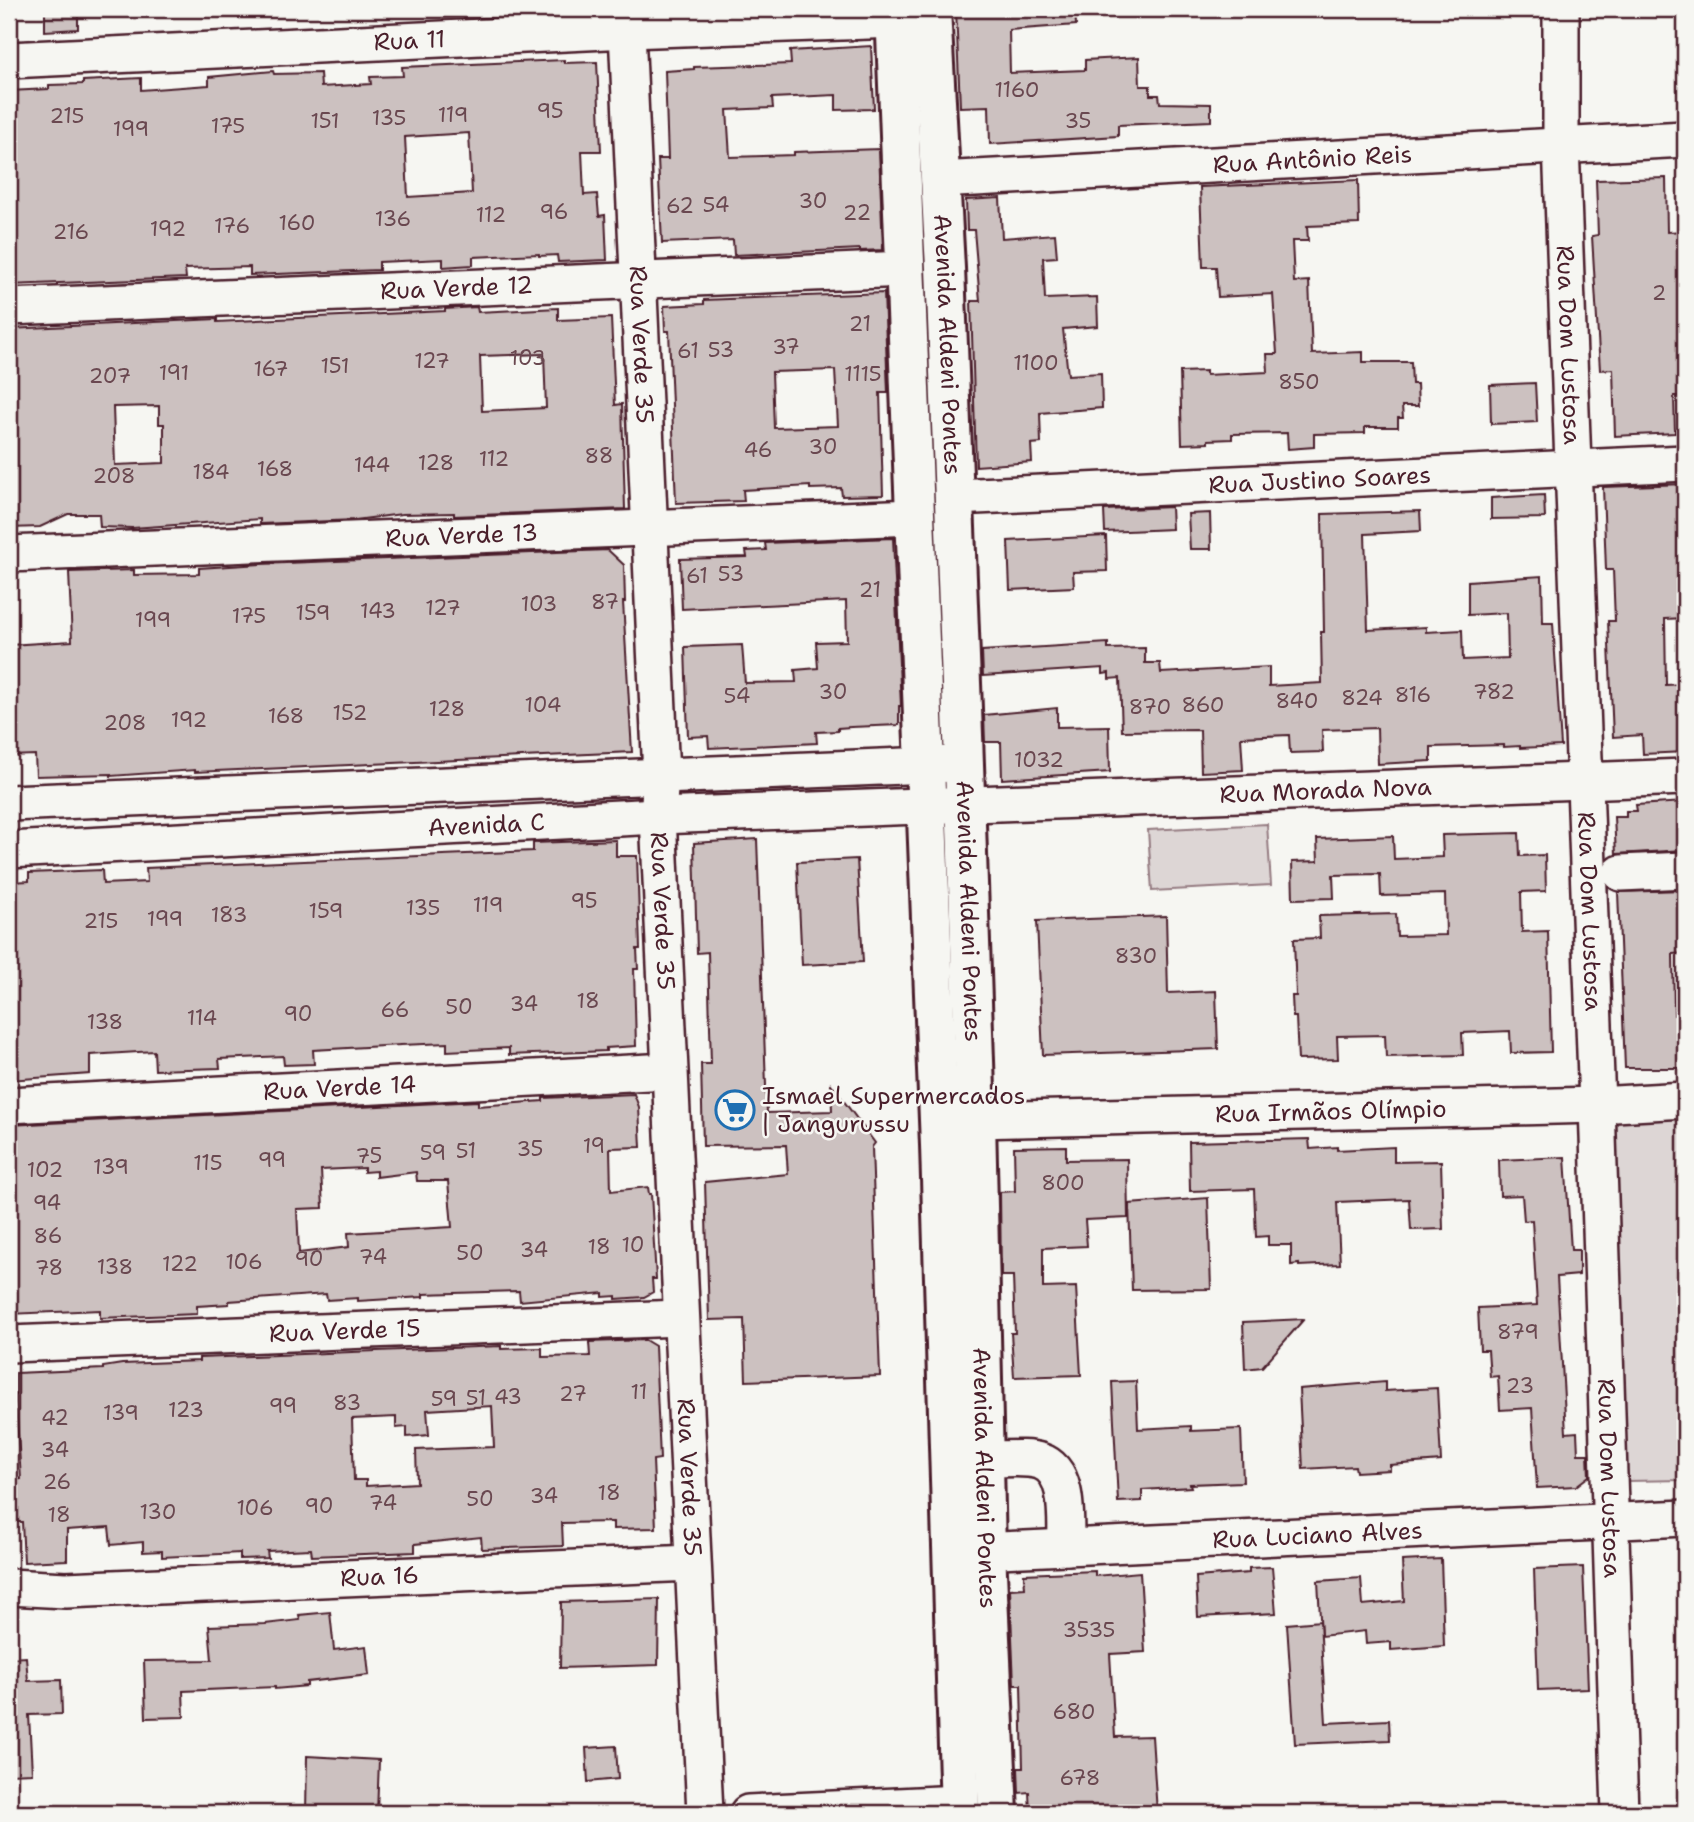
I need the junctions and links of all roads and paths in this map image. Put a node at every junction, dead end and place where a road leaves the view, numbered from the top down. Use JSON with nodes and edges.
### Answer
{"nodes":[{"id":1,"x":1561,"y":9,"type":"edge"},
{"id":2,"x":907,"y":13,"type":"edge"},
{"id":3,"x":627,"y":19,"type":"edge"},
{"id":4,"x":9,"y":60,"type":"edge"},
{"id":5,"x":1685,"y":139,"type":"edge"},
{"id":6,"x":1561,"y":144,"type":"junction"},
{"id":7,"x":939,"y":180,"type":"junction"},
{"id":8,"x":905,"y":269,"type":"junction"},
{"id":9,"x":638,"y":279,"type":"junction"},
{"id":10,"x":9,"y":307,"type":"edge"},
{"id":11,"x":1685,"y":463,"type":"edge"},
{"id":12,"x":1572,"y":469,"type":"junction"},
{"id":13,"x":954,"y":497,"type":"junction"},
{"id":14,"x":914,"y":517,"type":"junction"},
{"id":15,"x":650,"y":527,"type":"junction"},
{"id":16,"x":9,"y":554,"type":"edge"},
{"id":17,"x":963,"y":763,"type":"junction"},
{"id":18,"x":926,"y":765,"type":"junction"},
{"id":19,"x":661,"y":776,"type":"junction"},
{"id":20,"x":1685,"y":777,"type":"edge"},
{"id":21,"x":1585,"y":780,"type":"junction"},
{"id":22,"x":9,"y":803,"type":"edge"},
{"id":23,"x":965,"y":804,"type":"junction"},
{"id":24,"x":927,"y":805,"type":"junction"},
{"id":25,"x":658,"y":816,"type":"junction"},
{"id":26,"x":9,"y":850,"type":"edge"},
{"id":27,"x":1685,"y":870,"type":"edge"},
{"id":28,"x":1621,"y":873,"type":"dead end"},
{"id":29,"x":669,"y":1071,"type":"junction"},
{"id":30,"x":1685,"y":1100,"type":"edge"},
{"id":31,"x":9,"y":1105,"type":"edge"},
{"id":32,"x":1597,"y":1105,"type":"junction"},
{"id":33,"x":976,"y":1120,"type":"junction"},
{"id":34,"x":680,"y":1318,"type":"junction"},
{"id":35,"x":9,"y":1344,"type":"edge"},
{"id":36,"x":984,"y":1459,"type":"junction"},
{"id":37,"x":1685,"y":1518,"type":"edge"},
{"id":38,"x":1612,"y":1521,"type":"junction"},
{"id":39,"x":1066,"y":1547,"type":"junction"},
{"id":40,"x":969,"y":1552,"type":"junction"},
{"id":41,"x":692,"y":1563,"type":"junction"},
{"id":42,"x":9,"y":1587,"type":"edge"},
{"id":43,"x":960,"y":1808,"type":"edge"},
{"id":44,"x":705,"y":1813,"type":"edge"},
{"id":45,"x":748,"y":1813,"type":"edge"},
{"id":46,"x":998,"y":1813,"type":"edge"},
{"id":47,"x":1620,"y":1813,"type":"edge"}],
"edges":[{"from":1,"to":6,"type":"street","name":"Rua Dom Lustosa"},
{"from":2,"to":3,"type":"street","name":"Rua 11"},
{"from":2,"to":7,"type":"main road","name":"Avenida Aldeni Pontes"},
{"from":2,"to":8,"type":"main road","name":"Avenida Aldeni Pontes"},
{"from":3,"to":4,"type":"street","name":"Rua 11"},
{"from":3,"to":9,"type":"street","name":"Rua Verde 35"},
{"from":5,"to":6,"type":"street","name":"Rua Antônio Reis"},
{"from":6,"to":7,"type":"street","name":"Rua Antônio Reis"},
{"from":6,"to":12,"type":"street","name":"Rua Dom Lustosa"},
{"from":7,"to":13,"type":"main road","name":"Avenida Aldeni Pontes"},
{"from":8,"to":9,"type":"street","name":"Rua Verde 12"},
{"from":8,"to":14,"type":"main road","name":"Avenida Aldeni Pontes"},
{"from":9,"to":10,"type":"street","name":"Rua Verde 12"},
{"from":9,"to":15,"type":"street","name":"Rua Verde 35"},
{"from":11,"to":12,"type":"street","name":"Rua Justino Soares"},
{"from":12,"to":13,"type":"street","name":"Rua Justino Soares"},
{"from":12,"to":21,"type":"street","name":"Rua Dom Lustosa"},
{"from":13,"to":17,"type":"main road","name":"Avenida Aldeni Pontes"},
{"from":14,"to":15,"type":"street","name":"Rua Verde 13"},
{"from":14,"to":18,"type":"main road","name":"Avenida Aldeni Pontes"},
{"from":15,"to":16,"type":"street","name":"Rua Verde 13"},
{"from":15,"to":19,"type":"street","name":"Rua Verde 35"},
{"from":17,"to":18,"type":"street","name":"Avenida C"},
{"from":17,"to":23,"type":"main road","name":"Avenida Aldeni Pontes"},
{"from":18,"to":19,"type":"street","name":"Avenida C"},
{"from":18,"to":24,"type":"main road","name":"Avenida Aldeni Pontes"},
{"from":19,"to":22,"type":"street","name":"Avenida C"},
{"from":19,"to":25,"type":"street","name":"Rua Verde 35"},
{"from":20,"to":21,"type":"street","name":"Rua Morada Nova"},
{"from":21,"to":23,"type":"street","name":"Rua Morada Nova"},
{"from":21,"to":32,"type":"street","name":"Rua Dom Lustosa"},
{"from":23,"to":24,"type":"street","name":"Avenida C"},
{"from":23,"to":33,"type":"main road","name":"Avenida Aldeni Pontes"},
{"from":24,"to":25,"type":"street","name":"Avenida C"},
{"from":24,"to":40,"type":"main road","name":"Avenida Aldeni Pontes"},
{"from":25,"to":26,"type":"street","name":"Avenida C"},
{"from":25,"to":29,"type":"street","name":"Rua Verde 35"},
{"from":27,"to":28,"type":"street"},
{"from":29,"to":31,"type":"street","name":"Rua Verde 14"},
{"from":29,"to":34,"type":"street","name":"Rua Verde 35"},
{"from":30,"to":32,"type":"street","name":"Rua Irmãos Olímpio"},
{"from":32,"to":33,"type":"street","name":"Rua Irmãos Olímpio"},
{"from":32,"to":38,"type":"street","name":"Rua Dom Lustosa"},
{"from":33,"to":36,"type":"main road","name":"Avenida Aldeni Pontes"},
{"from":34,"to":35,"type":"street","name":"Rua Verde 15"},
{"from":34,"to":41,"type":"street","name":"Rua Verde 35"},
{"from":36,"to":39,"type":"street"},
{"from":36,"to":40,"type":"main road","name":"Avenida Aldeni Pontes"},
{"from":37,"to":38,"type":"street","name":"Rua Luciano Alves"},
{"from":38,"to":39,"type":"street","name":"Rua Luciano Alves"},
{"from":38,"to":47,"type":"street","name":"Rua Dom Lustosa"},
{"from":39,"to":40,"type":"street","name":"Rua Luciano Alves"},
{"from":40,"to":43,"type":"main road","name":"Avenida Aldeni Pontes"},
{"from":40,"to":46,"type":"main road","name":"Avenida Aldeni Pontes"},
{"from":41,"to":42,"type":"street","name":"Rua 16"},
{"from":41,"to":44,"type":"street","name":"Rua Verde 35"},
{"from":43,"to":45,"type":"street"}]}
